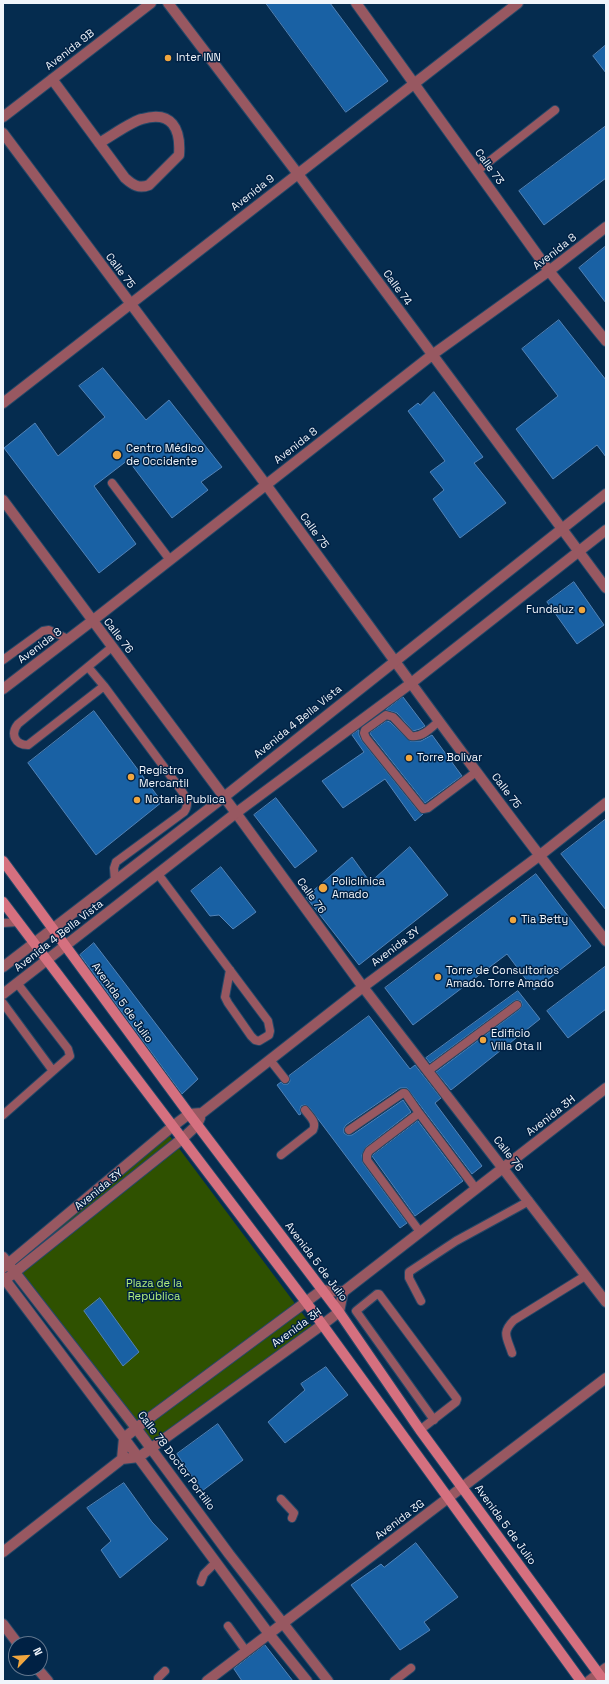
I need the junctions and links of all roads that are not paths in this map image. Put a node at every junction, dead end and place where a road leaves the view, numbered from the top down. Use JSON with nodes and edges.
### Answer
{"nodes":[{"id":1,"x":151,"y":3,"type":"edge"},
{"id":2,"x":168,"y":3,"type":"edge"},
{"id":3,"x":356,"y":3,"type":"edge"},
{"id":4,"x":518,"y":3,"type":"edge"},
{"id":5,"x":52,"y":79,"type":"junction"},
{"id":6,"x":415,"y":84,"type":"junction"},
{"id":7,"x":555,"y":110,"type":"dead end"},
{"id":8,"x":3,"y":117,"type":"edge"},
{"id":9,"x":3,"y":133,"type":"edge"},
{"id":10,"x":99,"y":143,"type":"junction"},
{"id":11,"x":477,"y":171,"type":"junction"},
{"id":12,"x":298,"y":174,"type":"junction"},
{"id":13,"x":606,"y":227,"type":"edge"},
{"id":14,"x":549,"y":271,"type":"junction"},
{"id":15,"x":130,"y":305,"type":"junction"},
{"id":16,"x":606,"y":341,"type":"edge"},
{"id":17,"x":432,"y":355,"type":"junction"},
{"id":18,"x":3,"y":403,"type":"edge"},
{"id":19,"x":112,"y":483,"type":"dead end"},
{"id":20,"x":266,"y":485,"type":"junction"},
{"id":21,"x":606,"y":494,"type":"edge"},
{"id":22,"x":3,"y":500,"type":"edge"},
{"id":23,"x":562,"y":528,"type":"junction"},
{"id":24,"x":606,"y":530,"type":"edge"},
{"id":25,"x":579,"y":552,"type":"junction"},
{"id":26,"x":170,"y":560,"type":"junction"},
{"id":27,"x":606,"y":588,"type":"edge"},
{"id":28,"x":92,"y":621,"type":"junction"},
{"id":29,"x":68,"y":639,"type":"junction"},
{"id":30,"x":112,"y":648,"type":"junction"},
{"id":31,"x":3,"y":660,"type":"edge"},
{"id":32,"x":394,"y":661,"type":"junction"},
{"id":33,"x":88,"y":667,"type":"junction"},
{"id":34,"x":410,"y":684,"type":"junction"},
{"id":35,"x":104,"y":686,"type":"junction"},
{"id":36,"x":3,"y":689,"type":"edge"},
{"id":37,"x":438,"y":721,"type":"junction"},
{"id":38,"x":476,"y":772,"type":"junction"},
{"id":39,"x":224,"y":797,"type":"junction"},
{"id":40,"x":606,"y":803,"type":"edge"},
{"id":41,"x":236,"y":813,"type":"junction"},
{"id":42,"x":539,"y":856,"type":"junction"},
{"id":43,"x":3,"y":861,"type":"edge"},
{"id":44,"x":158,"y":874,"type":"junction"},
{"id":45,"x":115,"y":881,"type":"junction"},
{"id":46,"x":3,"y":902,"type":"edge"},
{"id":47,"x":18,"y":922,"type":"junction"},
{"id":48,"x":3,"y":923,"type":"edge"},
{"id":49,"x":52,"y":929,"type":"junction"},
{"id":50,"x":606,"y":941,"type":"edge"},
{"id":51,"x":34,"y":944,"type":"junction"},
{"id":52,"x":66,"y":946,"type":"junction"},
{"id":53,"x":46,"y":961,"type":"junction"},
{"id":54,"x":3,"y":967,"type":"edge"},
{"id":55,"x":230,"y":970,"type":"junction"},
{"id":56,"x":18,"y":983,"type":"junction"},
{"id":57,"x":363,"y":987,"type":"junction"},
{"id":58,"x":3,"y":994,"type":"edge"},
{"id":59,"x":3,"y":1003,"type":"edge"},
{"id":60,"x":517,"y":1005,"type":"dead end"},
{"id":61,"x":270,"y":1060,"type":"junction"},
{"id":62,"x":53,"y":1071,"type":"junction"},
{"id":63,"x":428,"y":1071,"type":"junction"},
{"id":64,"x":285,"y":1079,"type":"dead end"},
{"id":65,"x":606,"y":1088,"type":"edge"},
{"id":66,"x":305,"y":1110,"type":"dead end"},
{"id":67,"x":202,"y":1113,"type":"junction"},
{"id":68,"x":420,"y":1113,"type":"junction"},
{"id":69,"x":189,"y":1114,"type":"junction"},
{"id":70,"x":3,"y":1115,"type":"edge"},
{"id":71,"x":173,"y":1126,"type":"junction"},
{"id":72,"x":198,"y":1126,"type":"junction"},
{"id":73,"x":349,"y":1130,"type":"dead end"},
{"id":74,"x":183,"y":1138,"type":"junction"},
{"id":75,"x":281,"y":1155,"type":"dead end"},
{"id":76,"x":504,"y":1168,"type":"junction"},
{"id":77,"x":476,"y":1189,"type":"junction"},
{"id":78,"x":90,"y":1195,"type":"junction"},
{"id":79,"x":529,"y":1201,"type":"junction"},
{"id":80,"x":99,"y":1206,"type":"junction"},
{"id":81,"x":420,"y":1232,"type":"junction"},
{"id":82,"x":5,"y":1263,"type":"edge"},
{"id":83,"x":16,"y":1272,"type":"junction"},
{"id":84,"x":585,"y":1276,"type":"junction"},
{"id":85,"x":4,"y":1280,"type":"edge"},
{"id":86,"x":322,"y":1290,"type":"junction"},
{"id":87,"x":343,"y":1292,"type":"junction"},
{"id":88,"x":421,"y":1301,"type":"dead end"},
{"id":89,"x":306,"y":1302,"type":"junction"},
{"id":90,"x":606,"y":1302,"type":"edge"},
{"id":91,"x":339,"y":1312,"type":"junction"},
{"id":92,"x":322,"y":1325,"type":"junction"},
{"id":93,"x":512,"y":1353,"type":"dead end"},
{"id":94,"x":606,"y":1378,"type":"edge"},
{"id":95,"x":434,"y":1420,"type":"junction"},
{"id":96,"x":136,"y":1428,"type":"junction"},
{"id":97,"x":420,"y":1430,"type":"junction"},
{"id":98,"x":124,"y":1438,"type":"junction"},
{"id":99,"x":151,"y":1449,"type":"junction"},
{"id":100,"x":139,"y":1458,"type":"junction"},
{"id":101,"x":122,"y":1459,"type":"junction"},
{"id":102,"x":463,"y":1487,"type":"junction"},
{"id":103,"x":281,"y":1498,"type":"dead end"},
{"id":104,"x":449,"y":1498,"type":"junction"},
{"id":105,"x":292,"y":1518,"type":"dead end"},
{"id":106,"x":3,"y":1552,"type":"edge"},
{"id":107,"x":216,"y":1562,"type":"junction"},
{"id":108,"x":201,"y":1582,"type":"dead end"},
{"id":109,"x":3,"y":1624,"type":"edge"},
{"id":110,"x":282,"y":1624,"type":"junction"},
{"id":111,"x":228,"y":1626,"type":"dead end"},
{"id":112,"x":269,"y":1634,"type":"junction"},
{"id":113,"x":12,"y":1636,"type":"edge"},
{"id":114,"x":246,"y":1651,"type":"junction"},
{"id":115,"x":411,"y":1668,"type":"dead end"},
{"id":116,"x":165,"y":1671,"type":"dead end"},
{"id":117,"x":603,"y":1674,"type":"edge"},
{"id":118,"x":158,"y":1681,"type":"edge"},
{"id":119,"x":207,"y":1681,"type":"edge"},
{"id":120,"x":307,"y":1681,"type":"edge"},
{"id":121,"x":328,"y":1681,"type":"edge"},
{"id":122,"x":394,"y":1681,"type":"edge"},
{"id":123,"x":581,"y":1681,"type":"edge"},
{"id":124,"x":589,"y":1681,"type":"edge"}],
"edges":[{"from":1,"to":5,"type":"street","name":"Avenida 9B"},
{"from":2,"to":12,"type":"street","name":"Calle 74"},
{"from":3,"to":6,"type":"street","name":"Calle 73"},
{"from":4,"to":6,"type":"street","name":"Avenida 9"},
{"from":5,"to":8,"type":"street","name":"Avenida 9B"},
{"from":5,"to":10,"type":"street"},
{"from":6,"to":11,"type":"street","name":"Calle 73"},
{"from":6,"to":12,"type":"street","name":"Avenida 9"},
{"from":7,"to":11,"type":"lane"},
{"from":9,"to":15,"type":"street","name":"Calle 75"},
{"from":10,"to":10,"type":"street"},
{"from":11,"to":14,"type":"street","name":"Calle 73"},
{"from":12,"to":15,"type":"street","name":"Avenida 9"},
{"from":12,"to":17,"type":"street","name":"Calle 74"},
{"from":13,"to":14,"type":"street","name":"Avenida 8"},
{"from":14,"to":16,"type":"street","name":"Calle 73"},
{"from":14,"to":17,"type":"street","name":"Avenida 8"},
{"from":15,"to":18,"type":"street","name":"Avenida 9"},
{"from":15,"to":20,"type":"street","name":"Calle 75"},
{"from":17,"to":20,"type":"street","name":"Avenida 8"},
{"from":17,"to":23,"type":"street","name":"Calle 74"},
{"from":19,"to":26,"type":"lane"},
{"from":20,"to":26,"type":"street","name":"Avenida 8"},
{"from":20,"to":32,"type":"street","name":"Calle 75"},
{"from":21,"to":23,"type":"street","name":"Avenida 4 Bella Vista"},
{"from":22,"to":28,"type":"street","name":"Calle 76"},
{"from":23,"to":25,"type":"street","name":"Calle 74"},
{"from":23,"to":32,"type":"street","name":"Avenida 4 Bella Vista"},
{"from":24,"to":25,"type":"street","name":"Avenida 4 Bella Vista"},
{"from":25,"to":27,"type":"street","name":"Calle 74"},
{"from":25,"to":34,"type":"street","name":"Avenida 4 Bella Vista"},
{"from":26,"to":28,"type":"street","name":"Avenida 8"},
{"from":28,"to":29,"type":"street","name":"Avenida 8"},
{"from":28,"to":30,"type":"street","name":"Calle 76"},
{"from":29,"to":31,"type":"lane"},
{"from":29,"to":36,"type":"street","name":"Avenida 8"},
{"from":30,"to":33,"type":"lane"},
{"from":30,"to":39,"type":"street","name":"Calle 76"},
{"from":32,"to":34,"type":"street","name":"Calle 75"},
{"from":32,"to":39,"type":"street","name":"Avenida 4 Bella Vista"},
{"from":33,"to":35,"type":"lane"},
{"from":33,"to":35,"type":"lane"},
{"from":34,"to":37,"type":"street","name":"Calle 75"},
{"from":34,"to":41,"type":"street","name":"Avenida 4 Bella Vista"},
{"from":35,"to":45,"type":"lane"},
{"from":37,"to":38,"type":"street","name":"Calle 75"},
{"from":37,"to":38,"type":"lane"},
{"from":38,"to":42,"type":"street","name":"Calle 75"},
{"from":39,"to":41,"type":"street","name":"Calle 76"},
{"from":39,"to":45,"type":"street","name":"Avenida 4 Bella Vista"},
{"from":40,"to":42,"type":"street","name":"Avenida 3Y"},
{"from":41,"to":44,"type":"street","name":"Avenida 4 Bella Vista"},
{"from":41,"to":57,"type":"street","name":"Calle 76"},
{"from":42,"to":50,"type":"street","name":"Calle 75"},
{"from":42,"to":57,"type":"street","name":"Avenida 3Y"},
{"from":43,"to":49,"type":"main road","name":"Avenida 5 de Julio"},
{"from":44,"to":52,"type":"street","name":"Avenida 4 Bella Vista"},
{"from":44,"to":55,"type":"lane"},
{"from":45,"to":49,"type":"street","name":"Avenida 4 Bella Vista"},
{"from":46,"to":47,"type":"main road"},
{"from":47,"to":48,"type":"lane"},
{"from":47,"to":51,"type":"main road"},
{"from":49,"to":51,"type":"street","name":"Avenida 4 Bella Vista"},
{"from":49,"to":52,"type":"main road","name":"Avenida 5 de Julio"},
{"from":51,"to":53,"type":"main road"},
{"from":51,"to":54,"type":"street","name":"Avenida 4 Bella Vista"},
{"from":52,"to":53,"type":"street","name":"Avenida 4 Bella Vista"},
{"from":52,"to":69,"type":"main road","name":"Avenida 5 de Julio"},
{"from":53,"to":56,"type":"street","name":"Avenida 4 Bella Vista"},
{"from":53,"to":71,"type":"main road"},
{"from":55,"to":55,"type":"lane"},
{"from":56,"to":58,"type":"street","name":"Avenida 4 Bella Vista"},
{"from":56,"to":62,"type":"lane"},
{"from":57,"to":61,"type":"street","name":"Avenida 3Y"},
{"from":57,"to":63,"type":"street","name":"Calle 76"},
{"from":59,"to":62,"type":"lane"},
{"from":60,"to":63,"type":"lane"},
{"from":61,"to":64,"type":"lane"},
{"from":61,"to":67,"type":"street","name":"Avenida 3Y"},
{"from":62,"to":70,"type":"lane"},
{"from":63,"to":76,"type":"street","name":"Calle 76"},
{"from":65,"to":76,"type":"street","name":"Avenida 3H"},
{"from":66,"to":75,"type":"lane"},
{"from":67,"to":69,"type":"street"},
{"from":67,"to":72,"type":"street"},
{"from":68,"to":73,"type":"lane"},
{"from":68,"to":77,"type":"lane"},
{"from":68,"to":81,"type":"lane"},
{"from":69,"to":71,"type":"street","name":"Avenida 3Y"},
{"from":69,"to":72,"type":"main road","name":"Avenida 5 de Julio"},
{"from":71,"to":74,"type":"main road"},
{"from":71,"to":78,"type":"street","name":"Avenida 3Y"},
{"from":72,"to":74,"type":"street","name":"Avenida 3Y"},
{"from":72,"to":86,"type":"main road","name":"Avenida 5 de Julio"},
{"from":74,"to":80,"type":"street","name":"Avenida 3Y"},
{"from":74,"to":89,"type":"main road"},
{"from":76,"to":77,"type":"street","name":"Avenida 3H"},
{"from":76,"to":79,"type":"street","name":"Calle 76"},
{"from":77,"to":81,"type":"street","name":"Avenida 3H"},
{"from":78,"to":80,"type":"street"},
{"from":78,"to":82,"type":"street","name":"Avenida 3Y"},
{"from":79,"to":84,"type":"street","name":"Calle 76"},
{"from":79,"to":88,"type":"lane"},
{"from":80,"to":83,"type":"street","name":"Avenida 3Y"},
{"from":81,"to":87,"type":"street","name":"Avenida 3H"},
{"from":82,"to":83,"type":"street","name":"Calle 78 Doctor Portillo"},
{"from":83,"to":85,"type":"street","name":"Avenida 3Y"},
{"from":83,"to":96,"type":"street","name":"Calle 78 Doctor Portillo"},
{"from":84,"to":90,"type":"street","name":"Calle 76"},
{"from":84,"to":93,"type":"lane"},
{"from":85,"to":98,"type":"street"},
{"from":86,"to":87,"type":"street"},
{"from":86,"to":89,"type":"street"},
{"from":86,"to":91,"type":"main road","name":"Avenida 5 de Julio"},
{"from":87,"to":91,"type":"street","name":"Avenida 3H"},
{"from":89,"to":92,"type":"main road"},
{"from":89,"to":96,"type":"street"},
{"from":91,"to":92,"type":"street","name":"Avenida 3H"},
{"from":91,"to":97,"type":"main road","name":"Avenida 5 de Julio"},
{"from":92,"to":99,"type":"street","name":"Avenida 3H"},
{"from":92,"to":104,"type":"main road"},
{"from":94,"to":102,"type":"street","name":"Avenida 3G"},
{"from":95,"to":95,"type":"lane"},
{"from":95,"to":97,"type":"lane"},
{"from":96,"to":98,"type":"street"},
{"from":96,"to":99,"type":"street","name":"Calle 78 Doctor Portillo"},
{"from":97,"to":102,"type":"main road","name":"Avenida 5 de Julio"},
{"from":98,"to":100,"type":"street"},
{"from":98,"to":101,"type":"street"},
{"from":99,"to":100,"type":"street","name":"Avenida 3H"},
{"from":99,"to":110,"type":"street","name":"Calle 78 Doctor Portillo"},
{"from":100,"to":101,"type":"street"},
{"from":100,"to":107,"type":"street"},
{"from":101,"to":106,"type":"street"},
{"from":102,"to":104,"type":"street","name":"Avenida 3G"},
{"from":102,"to":117,"type":"main road","name":"Avenida 5 de Julio"},
{"from":103,"to":105,"type":"lane"},
{"from":104,"to":110,"type":"street","name":"Avenida 3G"},
{"from":104,"to":123,"type":"main road"},
{"from":107,"to":108,"type":"lane"},
{"from":107,"to":112,"type":"street"},
{"from":109,"to":113,"type":"street"},
{"from":110,"to":112,"type":"street","name":"Avenida 3G"},
{"from":110,"to":121,"type":"street","name":"Calle 78 Doctor Portillo"},
{"from":111,"to":114,"type":"lane"},
{"from":112,"to":114,"type":"street","name":"Avenida 3G"},
{"from":112,"to":120,"type":"street"},
{"from":114,"to":119,"type":"street","name":"Avenida 3G"},
{"from":115,"to":122,"type":"lane"},
{"from":116,"to":118,"type":"lane"},
{"from":117,"to":124,"type":"street"}]}
